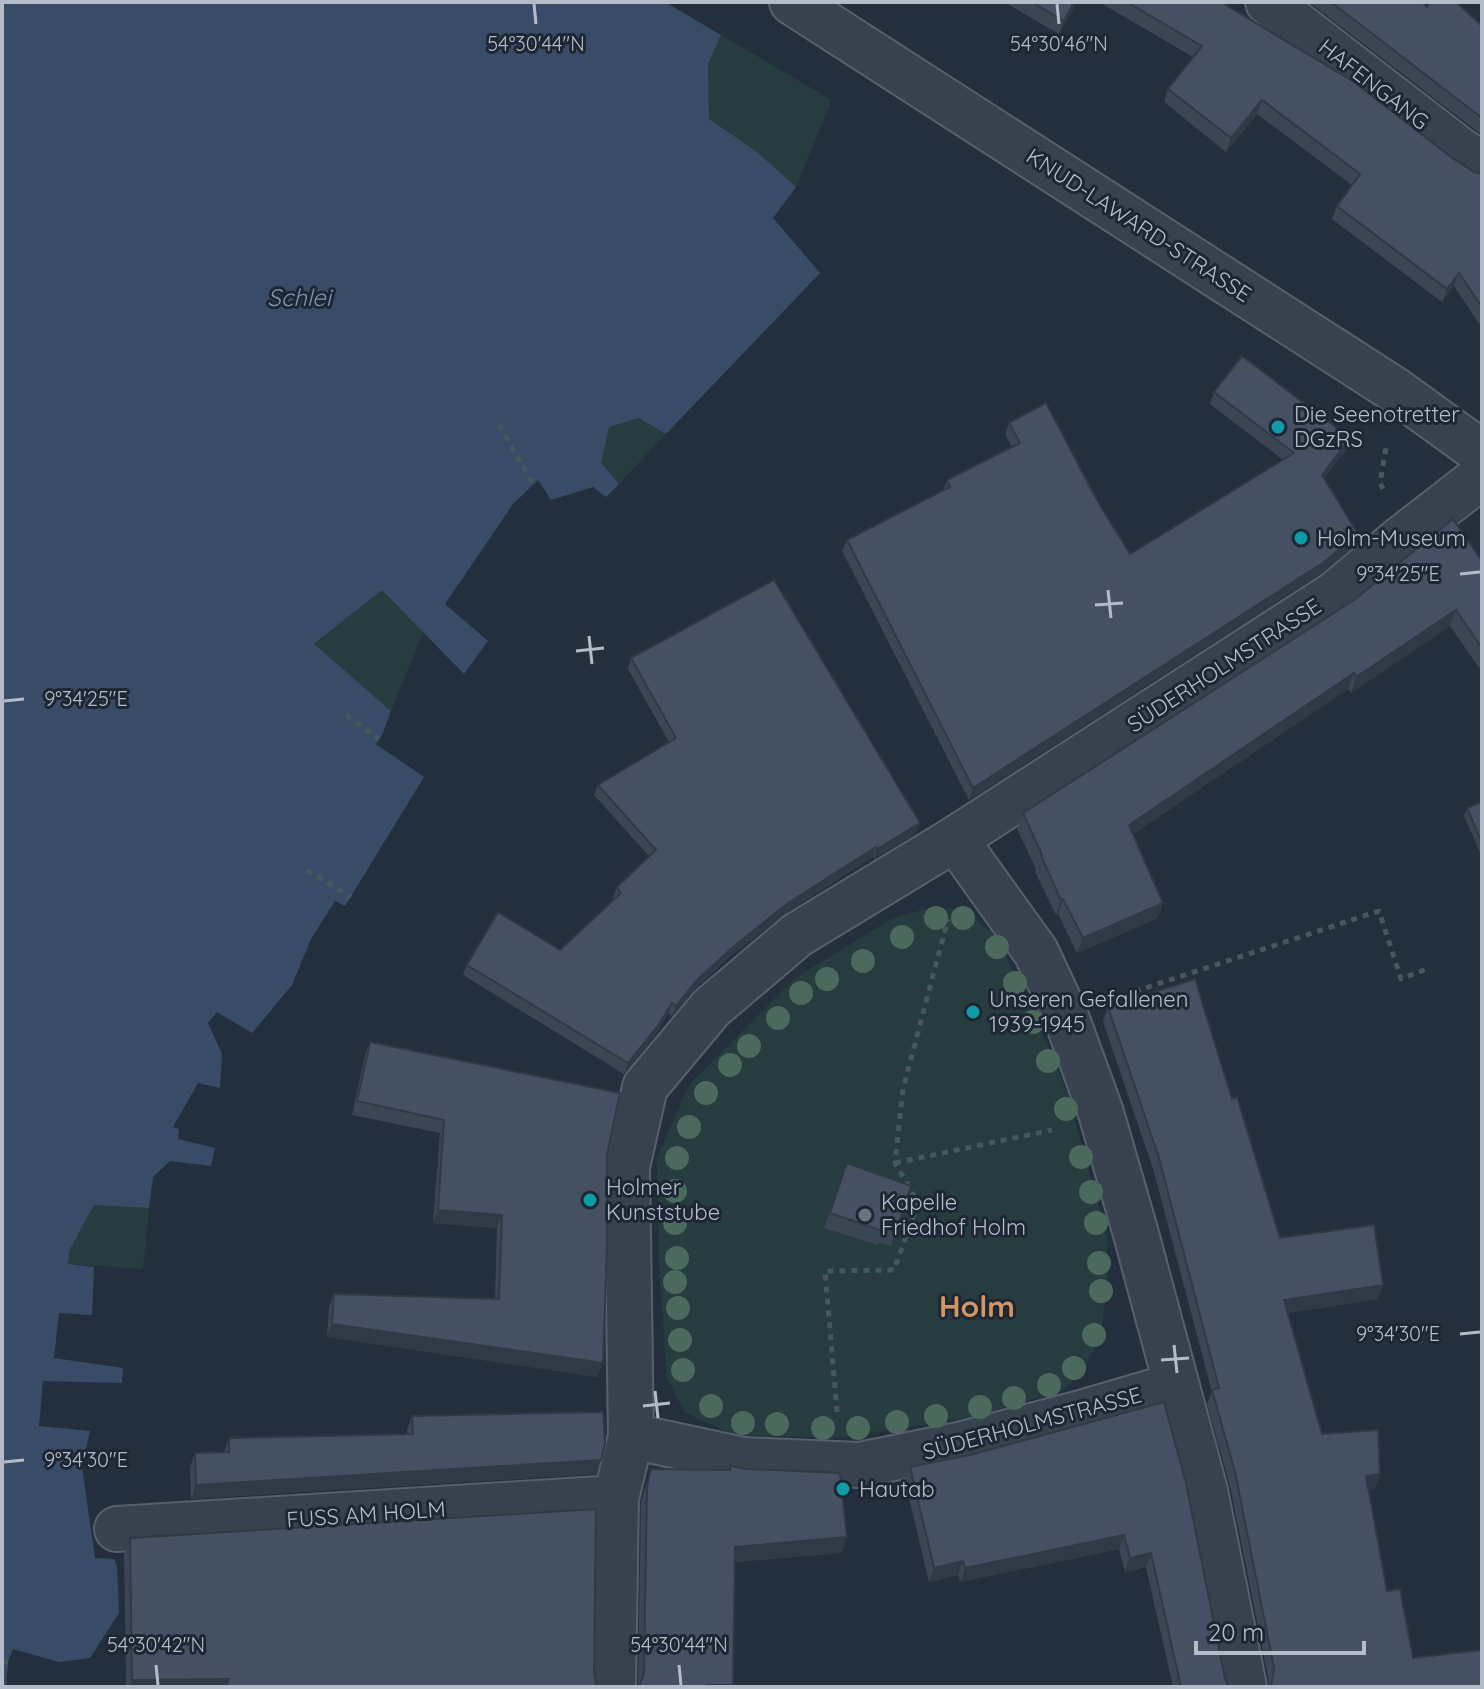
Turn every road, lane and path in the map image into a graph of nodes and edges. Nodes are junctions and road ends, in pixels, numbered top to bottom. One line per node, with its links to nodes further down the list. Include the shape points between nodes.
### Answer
1 (792, 2): 4 (street, KNUD-LAWARD-STRASSE)
2 (1268, 2): 3 (street, HAFENGANG)
3 (1482, 164)
4 (1395, 390): 6 (street, KNUD-LAWARD-STRASSE); 9 (path, via 1380,483)
5 (499, 425): 8 (path)
6 (1482, 453)
7 (1482, 476): 9 (street, SÜDERHOLMSTRASSE)
8 (533, 484)
9 (1402, 538): 12 (street, SÜDERHOLMSTRASSE, via 1335,594)
10 (346, 715): 11 (path)
11 (379, 739)
12 (955, 839): 16 (street, via 1036,952); 18 (path, via 951,909 903,1089); 20 (street, SÜDERHOLMSTRASSE, via 797,935 711,1008 645,1087 627,1167)
13 (307, 870): 14 (path)
14 (351, 897)
15 (1429, 968): 16 (path, via 1401,979 1379,911)
16 (1065, 1014): 19 (street, via 1101,1113)
17 (1052, 1130): 18 (path)
18 (895, 1163): 21 (path, via 918,1203 894,1270 825,1271)
19 (1176, 1385): 21 (street, SÜDERHOLMSTRASSE, via 963,1444); 25 (street, via 1205,1491)
20 (631, 1436): 21 (street, SÜDERHOLMSTRASSE, via 743,1460); 22 (street, SÜDERHOLMSTRASSE)
21 (841, 1464)
22 (616, 1498): 23 (street, FUSS AM HOLM); 24 (street, SÜDERHOLMSTRASSE)
23 (117, 1529)
24 (613, 1687)
25 (1244, 1687)

